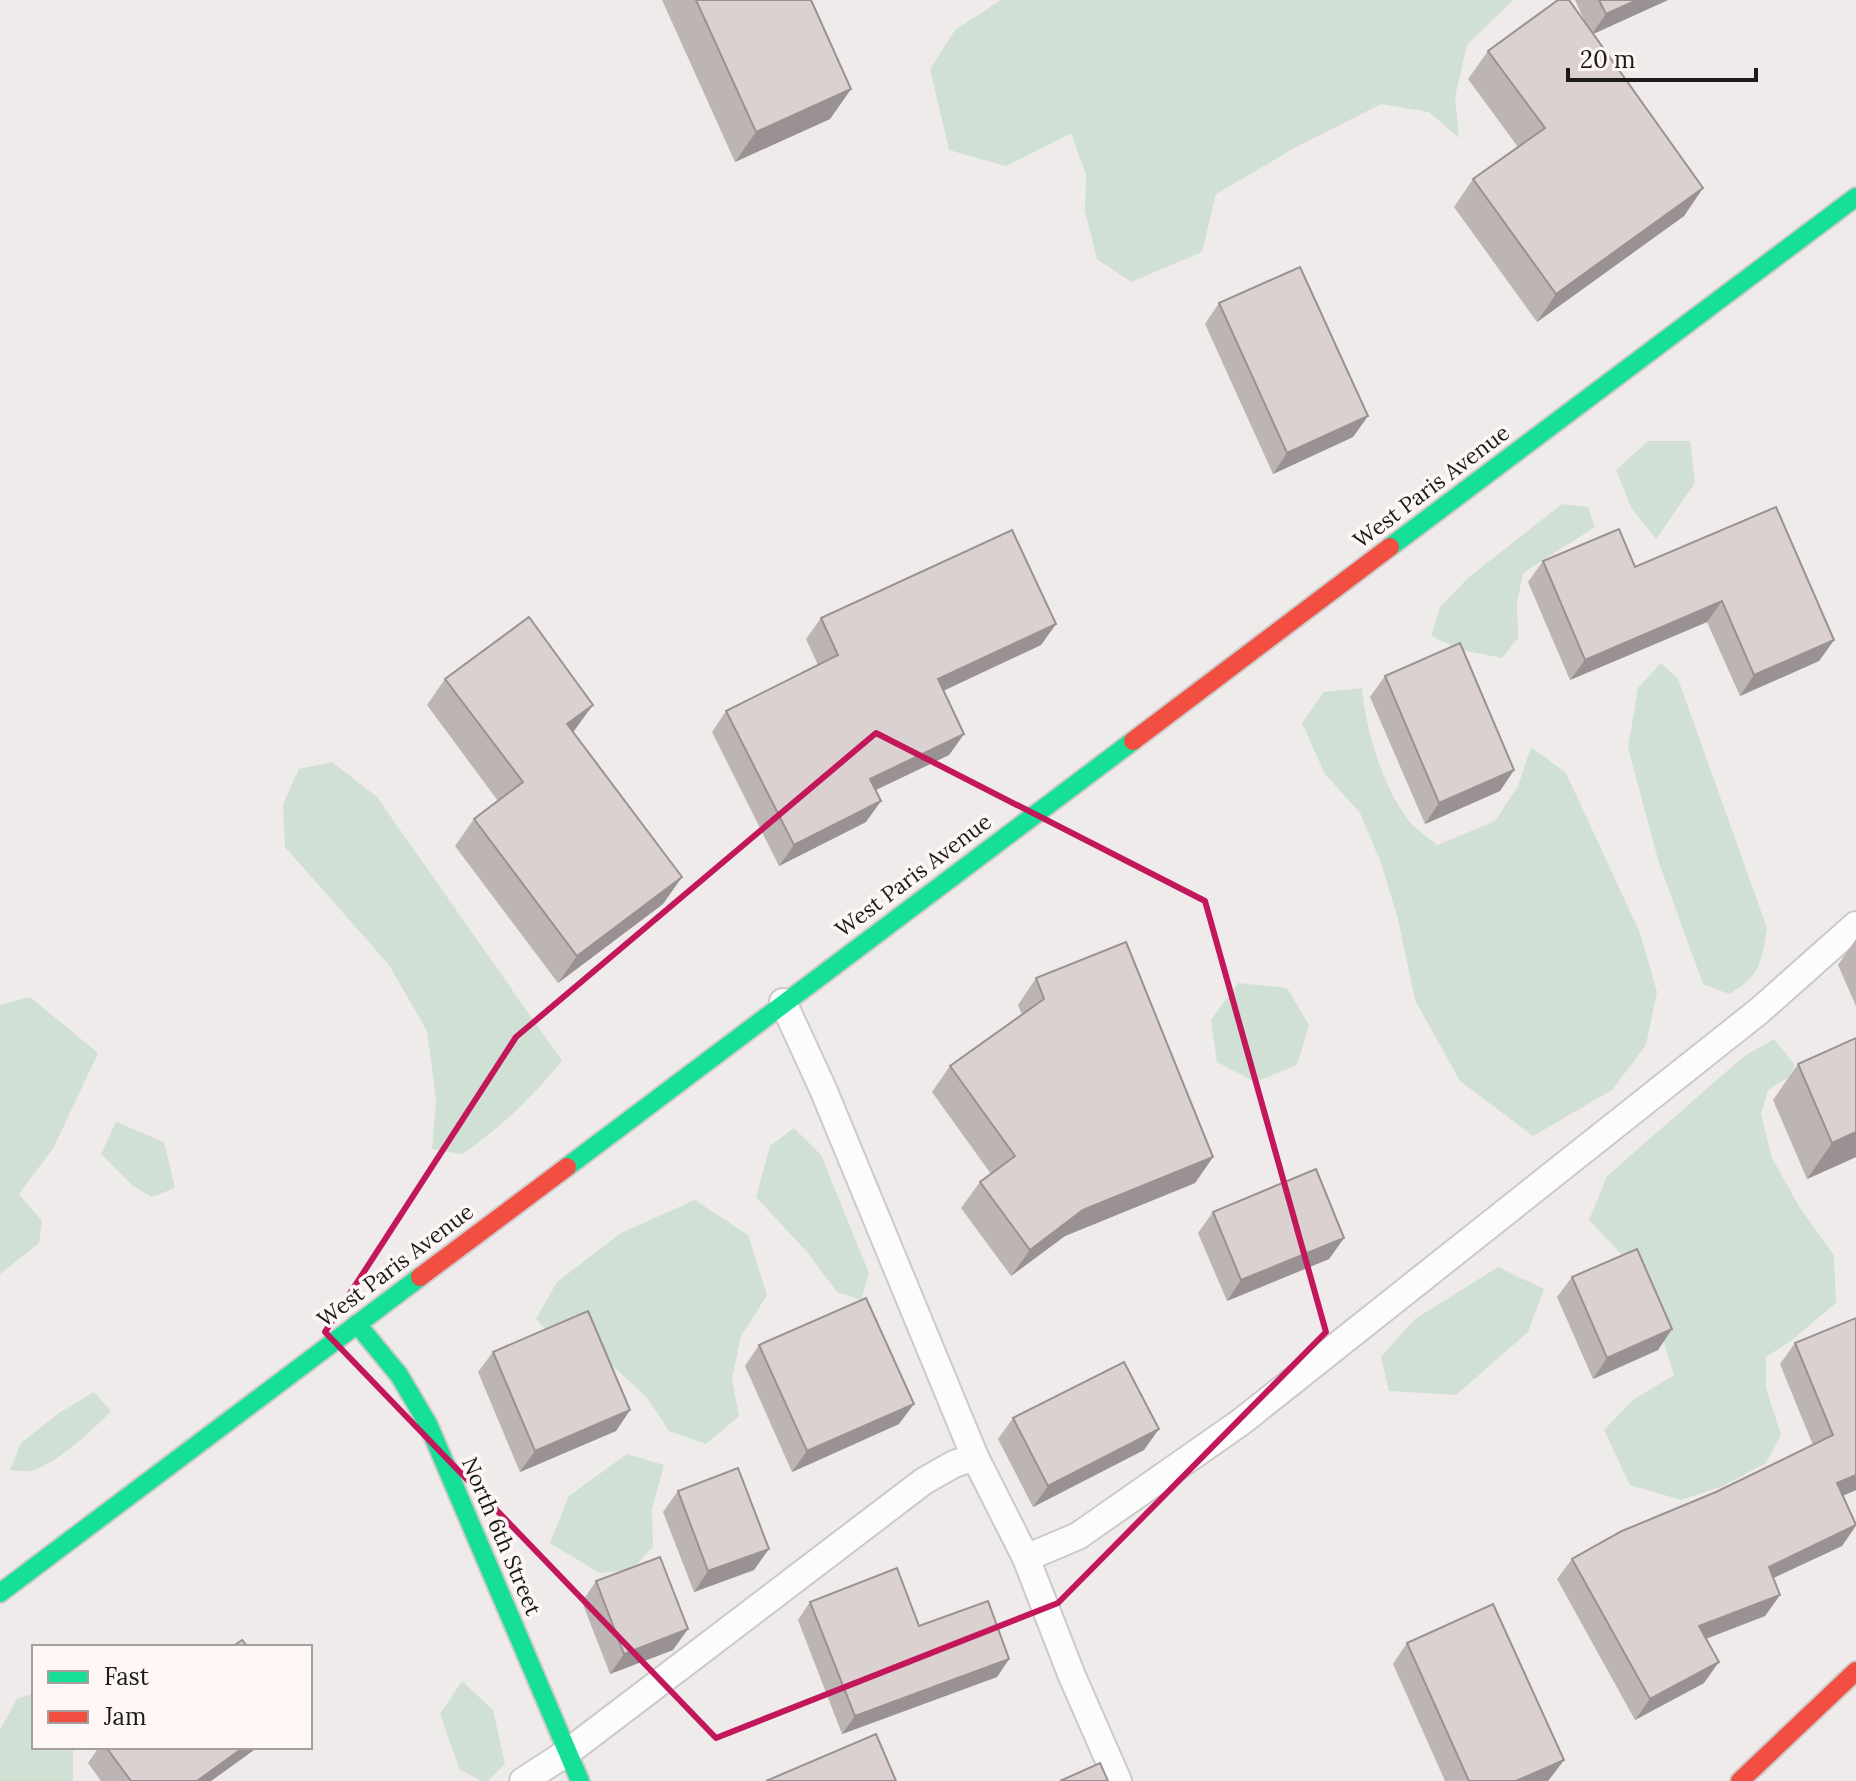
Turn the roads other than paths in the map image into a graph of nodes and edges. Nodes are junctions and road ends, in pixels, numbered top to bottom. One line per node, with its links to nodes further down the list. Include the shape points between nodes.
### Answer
1 (1856, 197): 3 (main road, West Paris Avenue)
2 (1856, 925): 6 (lane, via 1759,1011 1241,1422 1078,1536)
3 (783, 1002): 4 (main road, West Paris Avenue); 5 (lane)
4 (357, 1324): 7 (main road, West Paris Avenue); 9 (main road, North 6th Street, via 399,1375 428,1424)
5 (975, 1457): 6 (lane); 9 (lane, via 924,1481)
6 (1026, 1558): 12 (lane)
7 (0, 1593)
8 (1856, 1671): 13 (main road)
9 (568, 1752): 10 (lane); 11 (main road, North 6th Street)
10 (523, 1781)
11 (580, 1781)
12 (1118, 1781)
13 (1740, 1781)

